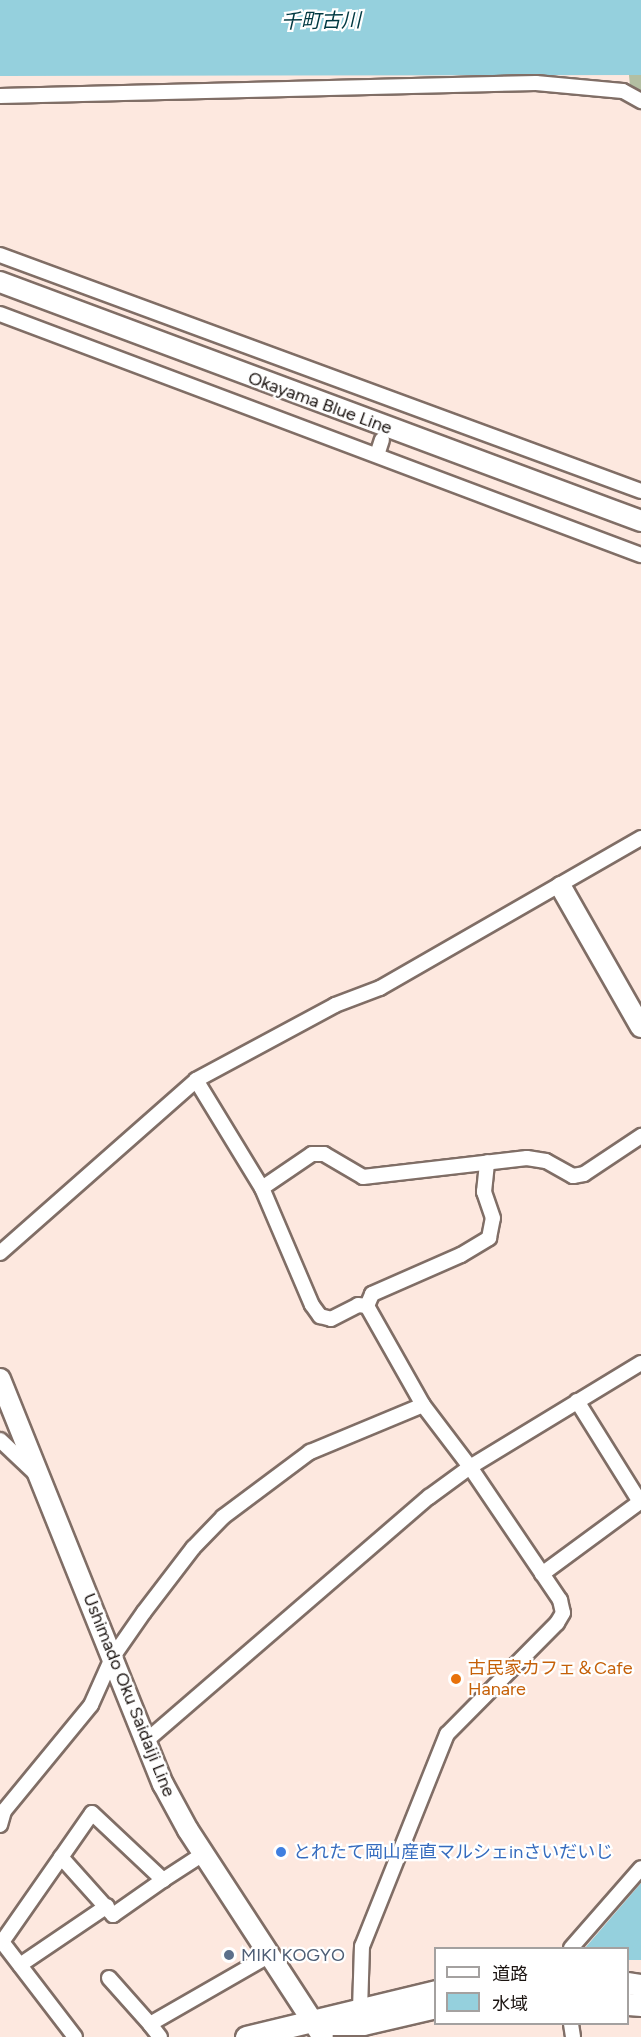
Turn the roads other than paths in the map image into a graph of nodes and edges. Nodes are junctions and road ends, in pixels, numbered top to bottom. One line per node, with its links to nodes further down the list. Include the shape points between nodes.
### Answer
1 (0, 96): 2 (street, via 536,83 623,91)
2 (641, 101)
3 (0, 255): 8 (street, via 394,409)
4 (0, 282): 9 (main road, Okayama Blue Line)
5 (0, 315): 7 (street)
6 (382, 440): 7 (street)
7 (377, 456): 10 (street)
8 (641, 490)
9 (641, 521)
10 (641, 555)
11 (641, 838): 12 (street)
12 (561, 887): 13 (main road); 14 (street, via 380,988 335,1005)
13 (641, 1027)
14 (196, 1080): 17 (street); 18 (street)
15 (641, 1136): 16 (street, via 584,1174 573,1176 546,1161 527,1158)
16 (487, 1162): 17 (street, via 363,1177 324,1154 312,1154); 19 (street, via 484,1192 493,1218 489,1238 461,1255 372,1294)
17 (262, 1188): 19 (street, via 300,1285 320,1316 331,1319 358,1305)
18 (0, 1253)
19 (367, 1306): 23 (street)
20 (641, 1362): 22 (street)
21 (0, 1381): 26 (main road, Ushimado Oku Saidaiji Line)
22 (577, 1401): 25 (street); 27 (street)
23 (423, 1406): 25 (street); 29 (street, via 310,1452 259,1487 193,1548)
24 (0, 1440): 26 (street)
25 (470, 1467): 28 (street); 30 (street, via 429,1497)
26 (42, 1480): 29 (main road, Ushimado Oku Saidaiji Line)
27 (641, 1501): 28 (street)
28 (542, 1574): 43 (street, via 560,1600 563,1613 447,1734 362,1946)
29 (112, 1658): 30 (main road, Ushimado Oku Saidaiji Line); 31 (street, via 92,1705 4,1811)
30 (146, 1741): 32 (main road, Ushimado Oku Saidaiji Line, via 163,1784)
31 (0, 1825)
32 (203, 1854): 35 (street); 38 (main road, Ushimado Oku Saidaiji Line)
33 (61, 1857): 35 (street, via 92,1813); 36 (street); 39 (street, via 2,1942)
34 (641, 1868): 37 (street)
35 (164, 1880): 36 (street, via 113,1915)
36 (107, 1906): 39 (street)
37 (572, 1947)
38 (270, 1955): 44 (street); 45 (main road, Ushimado Oku Saidaiji Line)
39 (20, 1965): 46 (street)
40 (109, 1977): 44 (street)
41 (434, 1991): 43 (main road)
42 (434, 2007): 45 (main road)
43 (360, 2009): 45 (main road)
44 (150, 2024): 47 (street)
45 (319, 2030): 48 (main road)
46 (75, 2037)
47 (160, 2037)
48 (246, 2037)

